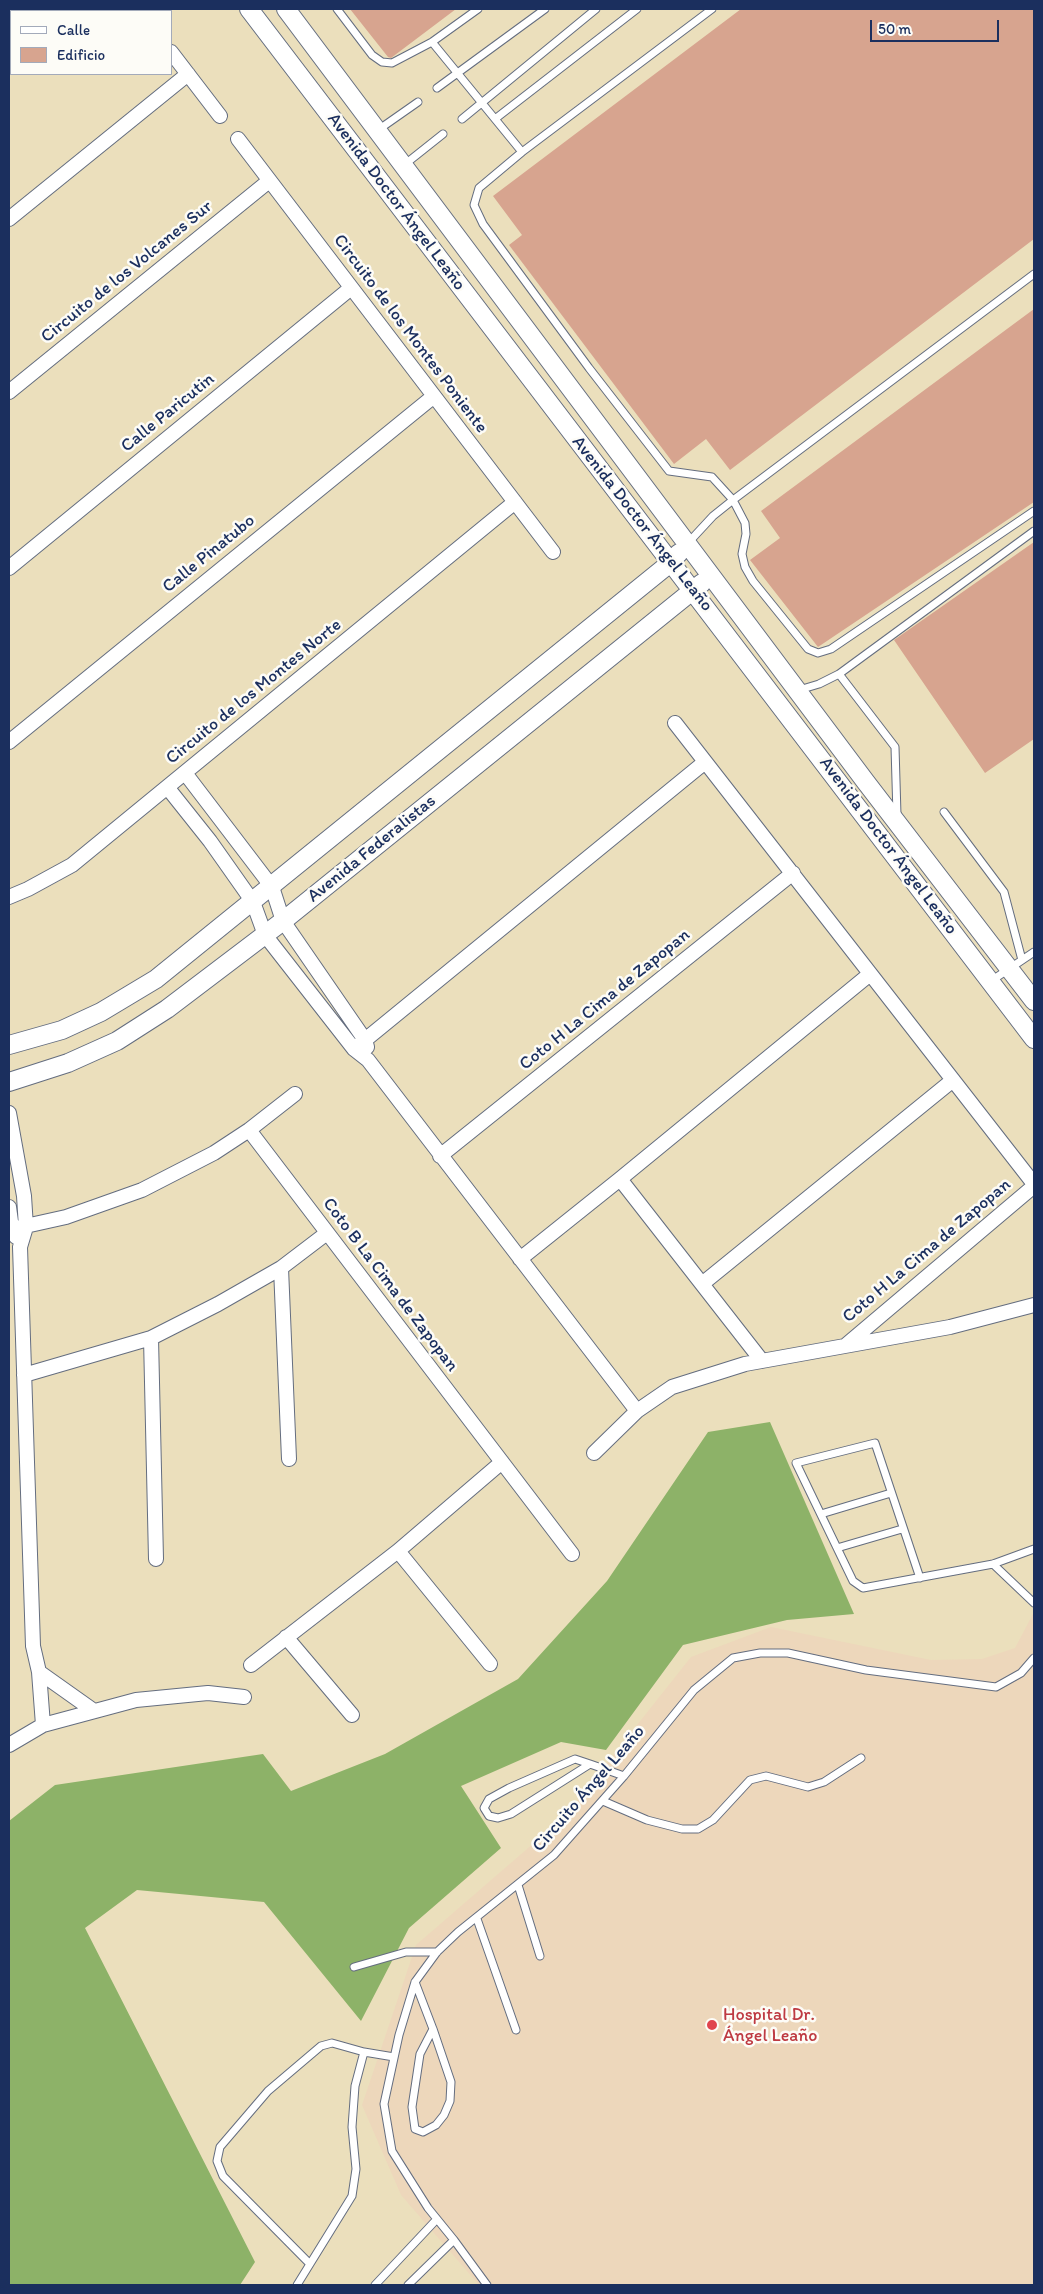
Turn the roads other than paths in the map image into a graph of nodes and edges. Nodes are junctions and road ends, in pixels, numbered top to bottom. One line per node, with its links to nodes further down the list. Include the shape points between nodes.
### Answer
1 (249, 9): 29 (street, Avenida Doctor Ángel Leaño)
2 (286, 9): 19 (street, Avenida Doctor Ángel Leaño)
3 (336, 9): 9 (lane, via 372,55 382,62 403,59)
4 (478, 9): 9 (lane)
5 (545, 9): 11 (lane)
6 (596, 9): 15 (lane)
7 (637, 9): 18 (lane)
8 (712, 9): 22 (lane)
9 (432, 42): 11 (lane)
10 (172, 53): 12 (street)
11 (458, 73): 13 (lane); 15 (lane)
12 (188, 74): 16 (street); 25 (street)
13 (437, 88)
14 (418, 102): 19 (lane)
15 (481, 102): 17 (lane); 18 (lane)
16 (220, 116)
17 (462, 119)
18 (495, 119): 22 (lane)
19 (377, 131): 23 (street, Avenida Doctor Ángel Leaño)
20 (443, 134): 23 (lane)
21 (238, 139): 24 (street, Circuito de los Montes Poniente)
22 (522, 152): 32 (lane, via 479,188 474,206 483,224 588,368 669,470 712,477)
23 (404, 165): 28 (street, Avenida Doctor Ángel Leaño)
24 (270, 181): 27 (street, Circuito de los Montes Poniente); 30 (street, Circuito de los Volcanes Sur)
25 (9, 219)
26 (1034, 274): 32 (lane)
27 (351, 288): 31 (street, Circuito de los Montes Poniente); 39 (street, Calle Paricutin)
28 (560, 373): 29 (street); 36 (street, Avenida Doctor Ángel Leaño)
29 (538, 390): 38 (street, Avenida Doctor Ángel Leaño)
30 (9, 392)
31 (434, 396): 33 (street, Circuito de los Montes Poniente); 45 (street, Calle Pinatubo)
32 (733, 500): 34 (lane, via 745,523 742,554 745,567 808,649 818,653 850,637); 36 (lane)
33 (515, 502): 37 (street, Circuito de los Montes Poniente); 47 (street, Circuito de los Montes Norte)
34 (1034, 511)
35 (1034, 532): 42 (lane)
36 (687, 544): 38 (street, Avenida Federalistas); 40 (street, Avenida Doctor Ángel Leaño)
37 (553, 552)
38 (671, 562): 41 (street, Avenida Doctor Ángel Leaño); 54 (street, Avenida Federalistas)
39 (9, 568)
40 (712, 575): 41 (street, Avenida Federalistas); 43 (street, Avenida Doctor Ángel Leaño)
41 (693, 590): 57 (street, Avenida Federalistas); 62 (street, Avenida Doctor Ángel Leaño)
42 (839, 674): 43 (lane); 50 (lane, via 895,747)
43 (797, 690): 50 (street, Avenida Doctor Ángel Leaño)
44 (675, 723): 46 (street, Coto H La Cima de Zapopan)
45 (9, 742)
46 (705, 762): 53 (street, Coto H La Cima de Zapopan); 65 (street)
47 (185, 773): 48 (street, Circuito de los Montes Norte); 51 (street)
48 (167, 787): 52 (street); 55 (street, Circuito de los Montes Norte, via 72,865)
49 (944, 812): 60 (lane, via 1004,892)
50 (897, 823): 60 (street, Avenida Doctor Ángel Leaño)
51 (237, 839): 52 (street); 54 (street)
52 (219, 854): 56 (street)
53 (793, 872): 61 (street, Coto H La Cima de Zapopan); 74 (street, Coto H La Cima de Zapopan)
54 (272, 887): 56 (street, Avenida Federalistas); 57 (street)
55 (9, 897)
56 (253, 902): 58 (street); 66 (street, Avenida Federalistas, via 131,996 62,1030)
57 (283, 921): 58 (street, Avenida Federalistas); 65 (street)
58 (264, 935): 67 (street); 70 (street, Avenida Federalistas, via 167,1009 117,1040 68,1063)
59 (1034, 952): 60 (lane)
60 (1015, 964): 62 (lane); 63 (street, Avenida Doctor Ángel Leaño)
61 (870, 974): 69 (street, Coto H La Cima de Zapopan); 75 (street)
62 (991, 981): 64 (street, Avenida Doctor Ángel Leaño)
63 (1034, 1001)
64 (1034, 1039)
65 (365, 1040): 67 (street); 68 (street)
66 (9, 1045)
67 (354, 1049): 68 (street)
68 (368, 1060): 74 (street)
69 (953, 1080): 76 (street, Coto H La Cima de Zapopan); 84 (street)
70 (9, 1082)
71 (295, 1094): 73 (street)
72 (9, 1113): 78 (street)
73 (249, 1130): 78 (street, via 214,1153 142,1190 66,1217); 80 (street, Coto B La Cima de Zapopan)
74 (440, 1156): 82 (street)
75 (620, 1179): 82 (street); 84 (street)
76 (1034, 1185): 87 (street, Coto H La Cima de Zapopan)
77 (9, 1207): 79 (street)
78 (26, 1226): 79 (street); 81 (street)
79 (12, 1229): 81 (street)
80 (327, 1233): 83 (street); 93 (street, Coto B La Cima de Zapopan)
81 (20, 1246): 89 (street)
82 (520, 1258): 90 (street)
83 (281, 1268): 86 (street); 92 (street)
84 (702, 1284): 88 (street)
85 (1034, 1304): 87 (street, Coto H La Cima de Zapopan, via 950,1327)
86 (151, 1338): 89 (street); 101 (street)
87 (844, 1346): 88 (street, Coto H La Cima de Zapopan)
88 (762, 1361): 90 (street, Coto H La Cima de Zapopan, via 672,1387)
89 (24, 1375): 109 (street, via 33,1646)
90 (637, 1411): 91 (street, Coto H La Cima de Zapopan)
91 (594, 1453)
92 (289, 1459)
93 (502, 1462): 99 (street); 100 (street, Coto B La Cima de Zapopan)
94 (891, 1493): 95 (lane); 95 (lane, via 875,1444 796,1463); 96 (lane)
95 (820, 1514): 97 (lane)
96 (902, 1529): 97 (lane); 103 (lane)
97 (837, 1548): 103 (lane, via 854,1581 863,1588)
98 (1034, 1549): 102 (lane)
99 (398, 1551): 105 (street); 107 (street)
100 (572, 1554)
101 (156, 1559)
102 (993, 1564): 103 (lane); 104 (lane)
103 (920, 1578)
104 (1034, 1603)
105 (286, 1637): 108 (street); 112 (street)
106 (1034, 1658): 117 (lane, Circuito Ángel Leaño, via 1021,1673 996,1687 866,1670 788,1653 760,1653 733,1658 694,1690)
107 (490, 1664)
108 (251, 1665)
109 (39, 1672): 111 (street); 113 (street)
110 (244, 1697): 111 (street, via 208,1693 136,1700)
111 (94, 1712): 113 (street)
112 (352, 1715)
113 (43, 1725): 114 (street)
114 (9, 1745)
115 (861, 1758): 118 (lane, via 824,1782 808,1787 766,1776 750,1780 713,1820 698,1829 682,1829 647,1820)
116 (590, 1764): 116 (lane, via 511,1814 498,1818 488,1816 484,1808 489,1799 509,1788 575,1759); 117 (lane)
117 (624, 1776): 118 (lane, Circuito Ángel Leaño)
118 (602, 1800): 119 (lane, Circuito Ángel Leaño, via 554,1855)
119 (518, 1885): 120 (lane, Circuito Ángel Leaño); 122 (lane)
120 (477, 1918): 121 (lane, Circuito Ángel Leaño); 126 (lane)
121 (437, 1952): 123 (lane, via 406,1952); 124 (lane, Circuito Ángel Leaño)
122 (540, 1956)
123 (354, 1967)
124 (415, 1982): 125 (lane); 128 (lane, Circuito Ángel Leaño)
125 (433, 2029): 125 (lane, via 451,2082 450,2101 436,2125 423,2132 415,2129 412,2107 420,2054)
126 (516, 2030)
127 (364, 2052): 128 (lane); 131 (lane, via 355,2086 352,2119 356,2169 352,2196); 131 (lane, via 332,2044 321,2046 268,2091 220,2147 217,2161 223,2176)
128 (394, 2056): 129 (lane, Circuito Ángel Leaño, via 384,2104 392,2151)
129 (437, 2219): 130 (lane, Circuito Ángel Leaño); 133 (lane)
130 (454, 2240): 134 (lane); 135 (lane, Circuito Ángel Leaño)
131 (309, 2263): 132 (lane)
132 (297, 2285)
133 (375, 2285)
134 (408, 2285)
135 (487, 2285)

